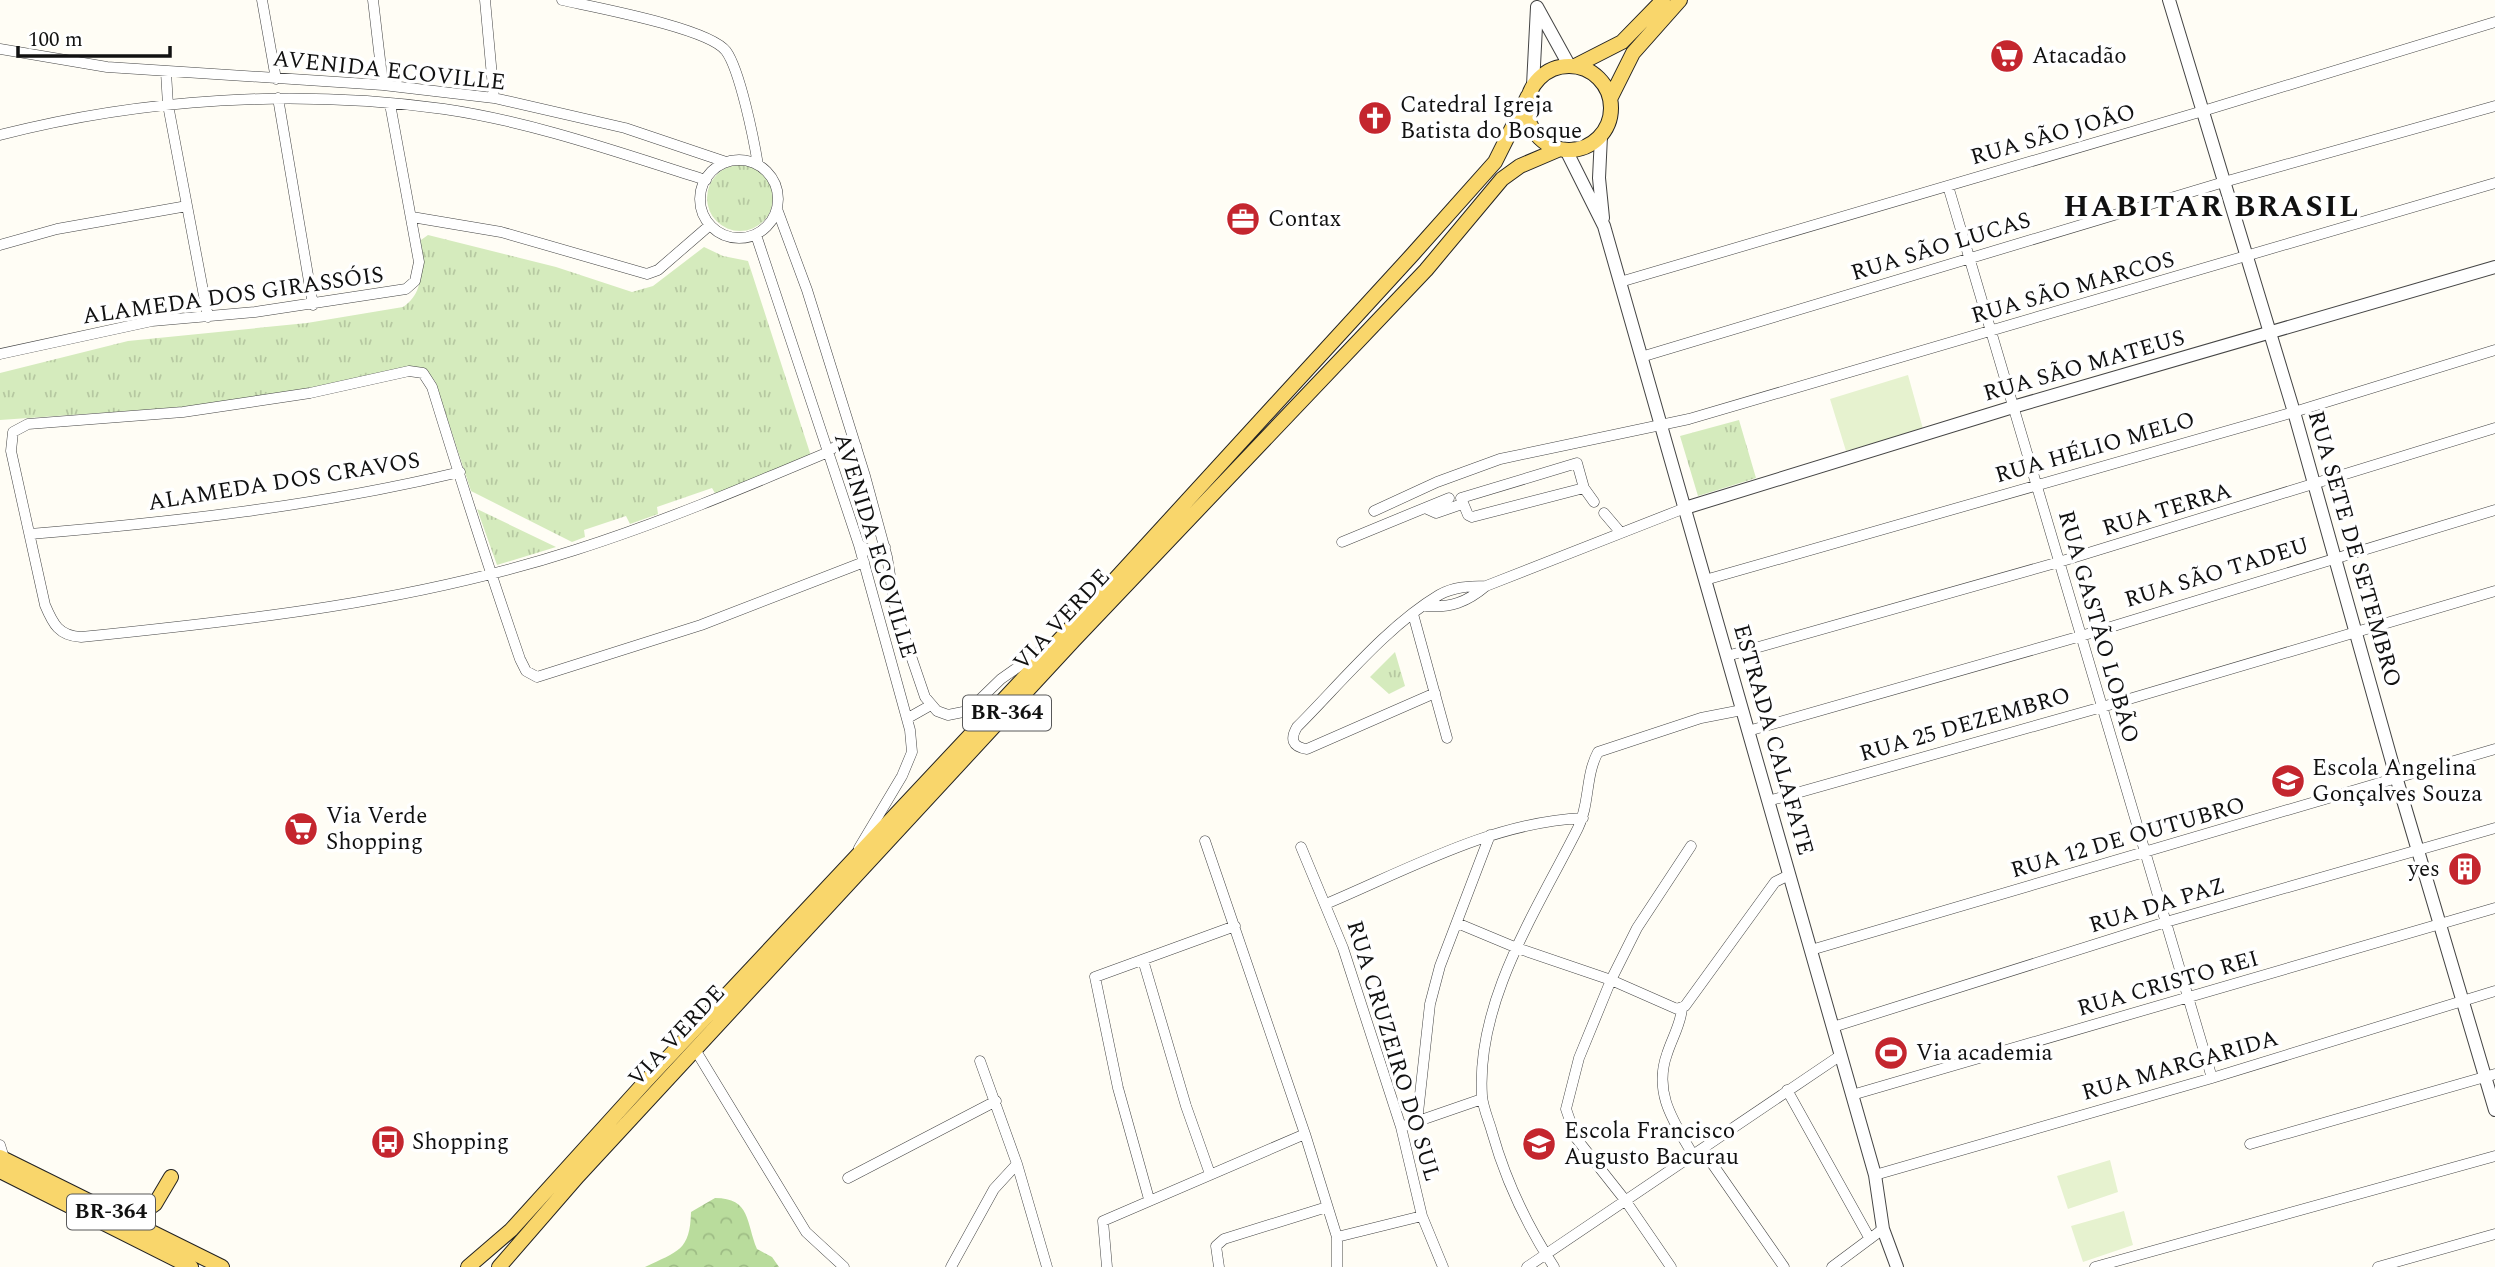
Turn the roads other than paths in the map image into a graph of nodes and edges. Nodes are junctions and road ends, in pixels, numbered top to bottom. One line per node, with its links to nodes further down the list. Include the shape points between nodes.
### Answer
1 (262, 0): 14 (street)
2 (373, 0): 15 (street)
3 (485, 0): 18 (street)
4 (562, 0): 28 (street, via 719,44 730,60)
5 (1663, 0): 10 (main road)
6 (1680, 0): 10 (main road)
7 (2169, 0): 23 (street, RUA SETE DE SETEMBRO)
8 (1536, 3): 12 (street); 16 (street)
9 (2495, 22): 23 (street, RUA SÃO JOÃO)
10 (1646, 27): 12 (main road, via 1613,48); 19 (main road)
11 (0, 49): 13 (street, AVENIDA ECOVILLE)
12 (1572, 65): 16 (main road, via 1548,70); 19 (main road, via 1598,77)
13 (166, 72): 14 (street, AVENIDA ECOVILLE); 21 (street)
14 (276, 79): 15 (street, AVENIDA ECOVILLE)
15 (383, 85): 18 (street, AVENIDA ECOVILLE)
16 (1530, 91): 26 (main road, via 1530,124 1537,135); 84 (main road, VIA VERDE / BR-364, via 1495,162)
17 (278, 98): 20 (street); 21 (street); 44 (street)
18 (494, 98): 27 (street, AVENIDA ECOVILLE, via 625,128)
19 (1610, 99): 25 (main road, via 1608,125)
20 (390, 104): 29 (street, via 445,110 557,134); 35 (street, ALAMEDA DOS GIRASSÓIS)
21 (168, 105): 24 (street, via 90,114); 33 (street)
22 (2495, 106): 30 (street, RUA SÃO LUCAS)
23 (2203, 111): 30 (street, RUA SETE DE SETEMBRO); 32 (street, RUA SÃO JOÃO)
24 (0, 135)
25 (1601, 136): 26 (main road, BR-364, via 1591,144); 37 (street, ESTRADA CALAFATE)
26 (1563, 150): 37 (street, ESTRADA CALAFATE); 124 (main road, VIA VERDE / BR-364, via 1520,166 1502,179 1426,270 1083,630)
27 (726, 162): 28 (street); 29 (street)
28 (758, 165): 34 (street, via 775,184)
29 (706, 180): 36 (street, via 700,201)
30 (2224, 182): 40 (street, RUA SETE DE SETEMBRO); 41 (street, RUA SÃO LUCAS)
31 (2495, 183): 40 (street, RUA SÃO MARCOS)
32 (1948, 186): 41 (street, RUA GASTÃO LOBÃO); 43 (street, RUA SÃO JOÃO)
33 (187, 206): 39 (street, via 58,229); 45 (street)
34 (777, 209): 38 (street, via 773,220); 55 (street)
35 (412, 217): 36 (street, via 500,232 640,273 658,270); 44 (street, ALAMEDA DOS GIRASSÓIS, via 419,271 412,285 390,294)
36 (710, 225): 38 (street, via 732,238)
37 (1604, 226): 43 (street, ESTRADA CALAFATE)
38 (756, 235): 56 (street, AVENIDA ECOVILLE)
39 (0, 245)
40 (2247, 257): 46 (street, RUA SÃO MARCOS); 47 (street, RUA SETE DE SETEMBRO)
41 (1969, 259): 46 (street, RUA GASTÃO LOBÃO); 50 (street, RUA SÃO LUCAS)
42 (2495, 267): 47 (street, RUA SÃO MATEUS)
43 (1620, 282): 50 (street, ESTRADA CALAFATE)
44 (313, 304): 45 (street, ALAMEDA DOS GIRASSÓIS)
45 (208, 317): 49 (street, ALAMEDA DOS GIRASSÓIS, via 152,321)
46 (1991, 333): 51 (street, RUA GASTÃO LOBÃO); 53 (street, RUA SÃO MARCOS)
47 (2269, 335): 51 (street, RUA SÃO MATEUS); 52 (street, RUA SETE DE SETEMBRO)
48 (2495, 350): 52 (street, RUA HÉLIO MELO)
49 (0, 352)
50 (1641, 357): 53 (street, ESTRADA CALAFATE)
51 (2013, 407): 58 (street, RUA GASTÃO LOBÃO); 65 (street, RUA SÃO MATEUS)
52 (2294, 412): 58 (street, RUA HÉLIO MELO); 59 (street, RUA SETE DE SETEMBRO)
53 (1661, 425): 65 (street, ESTRADA CALAFATE); 67 (street, via 1500,459)
54 (2495, 428): 59 (street, RUA TERRA)
55 (856, 446): 56 (street, via 839,444); 73 (street)
56 (826, 453): 72 (street, AVENIDA ECOVILLE); 77 (street, via 684,512)
57 (460, 472): 70 (street, ALAMEDA DOS CRAVOS, via 202,519); 70 (street, via 432,387 423,373 409,371 310,393 183,412 40,422 13,432 11,451); 77 (street)
58 (2036, 484): 76 (street, RUA GASTÃO LOBÃO); 78 (street, RUA HÉLIO MELO)
59 (2314, 486): 74 (street, RUA SETE DE SETEMBRO); 76 (street, RUA TERRA)
60 (1584, 488): 62 (street); 63 (street, via 1472,517); 63 (street, via 1580,466 1571,464 1467,494 1461,498)
61 (1450, 498): 64 (street)
62 (1594, 502)
63 (1462, 504): 64 (street, via 1436,513)
64 (1425, 508): 71 (street)
65 (1685, 508): 69 (street); 78 (street, ESTRADA CALAFATE)
66 (2495, 510): 74 (street, RUA SÃO TADEU)
67 (1374, 511)
68 (1604, 513): 69 (street)
69 (1622, 533): 79 (street)
70 (30, 534): 77 (street, via 45,605 55,627 63,635 81,637 338,607)
71 (1342, 542)
72 (859, 545): 73 (street, via 872,552); 75 (street, AVENIDA ECOVILLE)
73 (884, 547): 86 (street)
74 (2335, 557): 83 (street, RUA SETE DE SETEMBRO); 85 (street, RUA SÃO TADEU)
75 (864, 562): 77 (street, via 701,625 537,677 526,671 520,659); 88 (street, AVENIDA ECOVILLE)
76 (2059, 562): 85 (street, RUA GASTÃO LOBÃO); 87 (street, RUA TERRA)
77 (492, 573)
78 (1705, 580): 87 (street, ESTRADA CALAFATE)
79 (1486, 586): 81 (street, via 1458,588); 81 (street, via 1462,603)
80 (2495, 591): 83 (street, RUA 25 DEZEMBRO)
81 (1426, 606): 82 (street)
82 (1413, 614): 89 (street); 89 (street, via 1297,727 1293,743 1307,749)
83 (2357, 633): 91 (street, RUA 25 DEZEMBRO); 97 (street, RUA SETE DE SETEMBRO)
84 (1065, 634): 90 (street, VIA VERDE, via 1001,679 968,711 948,715); 107 (main road, VIA VERDE / BR-364)
85 (2081, 636): 91 (street, RUA GASTÃO LOBÃO); 94 (street, RUA SÃO TADEU)
86 (910, 653): 88 (street); 90 (street)
87 (1727, 656): 92 (street, ESTRADA CALAFATE)
88 (891, 660): 93 (street, AVENIDA ECOVILLE)
89 (1435, 693): 95 (street)
90 (931, 705): 93 (street)
91 (2102, 707): 98 (street, RUA 25 DEZEMBRO); 105 (street, RUA GASTÃO LOBÃO)
92 (1742, 710): 94 (street, ESTRADA CALAFATE); 99 (street, via 1701,718 1598,752 1591,765)
93 (908, 718): 107 (street, AVENIDA ECOVILLE, via 912,752)
94 (1748, 731): 98 (street, ESTRADA CALAFATE)
95 (1447, 738)
96 (2495, 749): 97 (street, RUA 12 DE OUTUBRO)
97 (2397, 779): 105 (street, RUA 12 DE OUTUBRO); 106 (street, RUA SETE DE SETEMBRO)
98 (1768, 801): 108 (street, ESTRADA CALAFATE)
99 (1583, 817): 101 (street, via 1546,819); 115 (street)
100 (2495, 828): 106 (street, RUA DA PAZ)
101 (1490, 835): 109 (street); 112 (street)
102 (1205, 841): 114 (street)
103 (1691, 846): 118 (street, via 1637,928)
104 (1301, 847): 109 (street, RUA CRUZEIRO DO SUL)
105 (2145, 852): 111 (street, RUA GASTÃO LOBÃO); 116 (street, RUA 12 DE OUTUBRO)
106 (2418, 852): 111 (street, RUA DA PAZ); 113 (street, RUA SETE DE SETEMBRO)
107 (852, 861): 158 (main road, VIA VERDE / BR-364, via 511,1230)
108 (1789, 875): 116 (street, ESTRADA CALAFATE); 122 (street, via 1775,882)
109 (1326, 904): 135 (street, RUA CRUZEIRO DO SUL)
110 (2495, 908): 113 (street, RUA CRISTO REI)
111 (2166, 922): 120 (street, RUA GASTÃO LOBÃO); 123 (street, RUA DA PAZ)
112 (1457, 923): 115 (street); 134 (street, via 1430,1004)
113 (2439, 925): 120 (street, RUA CRISTO REI); 121 (street, RUA SETE DE SETEMBRO)
114 (1235, 926): 117 (street); 136 (street)
115 (1517, 948): 118 (street); 131 (street, via 1483,1057)
116 (1811, 950): 123 (street, ESTRADA CALAFATE)
117 (1143, 960): 142 (street); 146 (street, via 1095,977 1118,1088)
118 (1611, 980): 122 (street, via 1665,1006); 147 (street, via 1579,1058 1566,1109 1576,1138)
119 (2495, 991): 121 (street, RUA MARGARIDA)
120 (2188, 998): 128 (street, RUA GASTÃO LOBÃO); 130 (street, RUA CRISTO REI)
121 (2463, 1000): 127 (street, RUA SETE DE SETEMBRO); 128 (street, RUA MARGARIDA)
122 (1682, 1008): 138 (street, via 1663,1064 1661,1085 1668,1112)
123 (1833, 1027): 125 (street, ESTRADA CALAFATE)
124 (696, 1051): 159 (main road, VIA VERDE / BR-364); 160 (street, via 806,1232)
125 (1841, 1055): 129 (street); 130 (street, ESTRADA CALAFATE)
126 (980, 1061): 132 (street)
127 (2490, 1075): 133 (street, RUA SETE DE SETEMBRO); 137 (street)
128 (2212, 1078): 143 (street, RUA MARGARIDA)
129 (1787, 1090): 138 (street); 154 (street)
130 (1852, 1095): 143 (street, ESTRADA CALAFATE)
131 (1482, 1098): 134 (street); 155 (street, via 1508,1187)
132 (996, 1101): 141 (street); 145 (street)
133 (2495, 1110)
134 (1417, 1122): 135 (street)
135 (1401, 1127): 149 (street, RUA CRUZEIRO DO SUL)
136 (1305, 1134): 142 (street); 148 (street)
137 (2250, 1144)
138 (1698, 1152): 147 (street); 170 (street)
139 (2495, 1156): 173 (street)
140 (1, 1158): 150 (main road, BR-364); 156 (main road, BR-364)
141 (1017, 1164): 161 (street, via 994,1189); 162 (street)
142 (1210, 1174): 146 (street)
143 (1875, 1174): 151 (street, ESTRADA CALAFATE)
144 (172, 1177): 150 (main road, via 155,1204)
145 (848, 1178)
146 (1149, 1199): 163 (street, via 1103,1221)
147 (1625, 1200): 155 (street); 169 (street)
148 (1327, 1207): 153 (street); 164 (street, via 1224,1239 1216,1246)
149 (1422, 1216): 153 (street); 166 (street, RUA CRUZEIRO DO SUL)
150 (129, 1222): 157 (main road, BR-364)
151 (1883, 1229): 154 (street); 172 (street, ESTRADA CALAFATE)
152 (2495, 1234): 174 (street)
153 (1337, 1237): 165 (street)
154 (1870, 1239): 171 (street)
155 (1546, 1253): 167 (street); 168 (street)
156 (191, 1267)
157 (222, 1267)
158 (468, 1267)
159 (499, 1267)
160 (844, 1267)
161 (951, 1267)
162 (1047, 1267)
163 (1107, 1267)
164 (1219, 1267)
165 (1337, 1267)
166 (1443, 1267)
167 (1527, 1267)
168 (1554, 1267)
169 (1671, 1267)
170 (1784, 1267)
171 (1832, 1267)
172 (1897, 1267)
173 (2095, 1267)
174 (2378, 1267)

